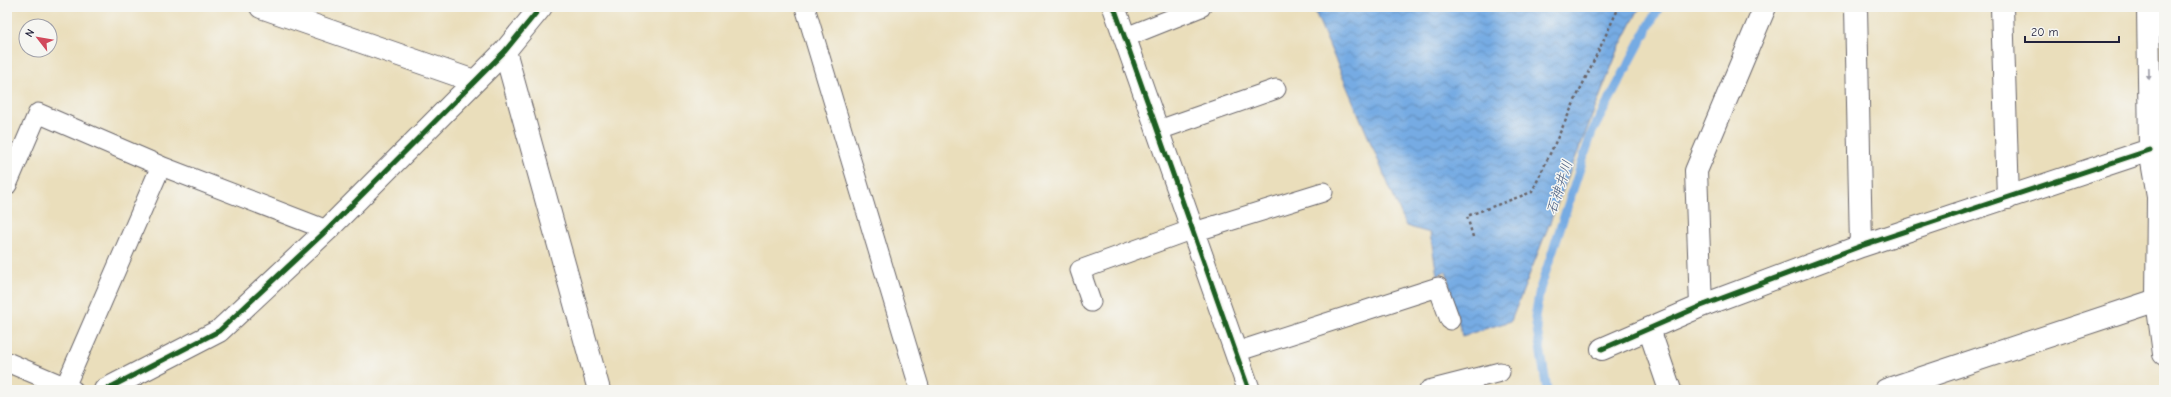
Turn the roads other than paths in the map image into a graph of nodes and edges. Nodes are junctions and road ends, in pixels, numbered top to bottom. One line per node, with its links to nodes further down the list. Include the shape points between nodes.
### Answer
1 (261, 7): 13 (street)
2 (541, 7): 12 (street)
3 (805, 7): 38 (lane)
4 (1114, 7): 10 (street)
5 (1201, 7): 10 (lane)
6 (1765, 7): 27 (street, via 1696,171)
7 (1856, 7): 24 (street)
8 (2002, 7): 20 (street)
9 (2148, 7): 11 (street)
10 (1126, 37): 15 (street)
11 (2156, 39): 16 (street, one-way to 16)
12 (505, 51): 13 (street); 37 (street)
13 (474, 81): 22 (street)
14 (1276, 89): 15 (lane)
15 (1159, 130): 23 (street)
16 (2150, 150): 20 (street); 21 (street)
17 (160, 166): 18 (lane, via 38,113); 22 (lane); 35 (lane)
18 (7, 185)
19 (1323, 192): 23 (lane)
20 (2008, 198): 24 (street)
21 (2162, 198): 25 (street)
22 (328, 230): 36 (street, via 219,331)
23 (1194, 230): 26 (lane, via 1080,270); 31 (street)
24 (1861, 246): 27 (street)
25 (2157, 300): 32 (street); 42 (street)
26 (1091, 302)
27 (1701, 306): 29 (street)
28 (1450, 320): 31 (lane, via 1438,287)
29 (1649, 329): 30 (street); 41 (street)
30 (1602, 349)
31 (1236, 352): 39 (street)
32 (2164, 354)
33 (7, 362): 35 (lane)
34 (1500, 372): 40 (lane)
35 (69, 388)
36 (105, 390)
37 (599, 390)
38 (920, 390)
39 (1249, 390)
40 (1429, 390)
41 (1670, 390)
42 (1886, 390)

